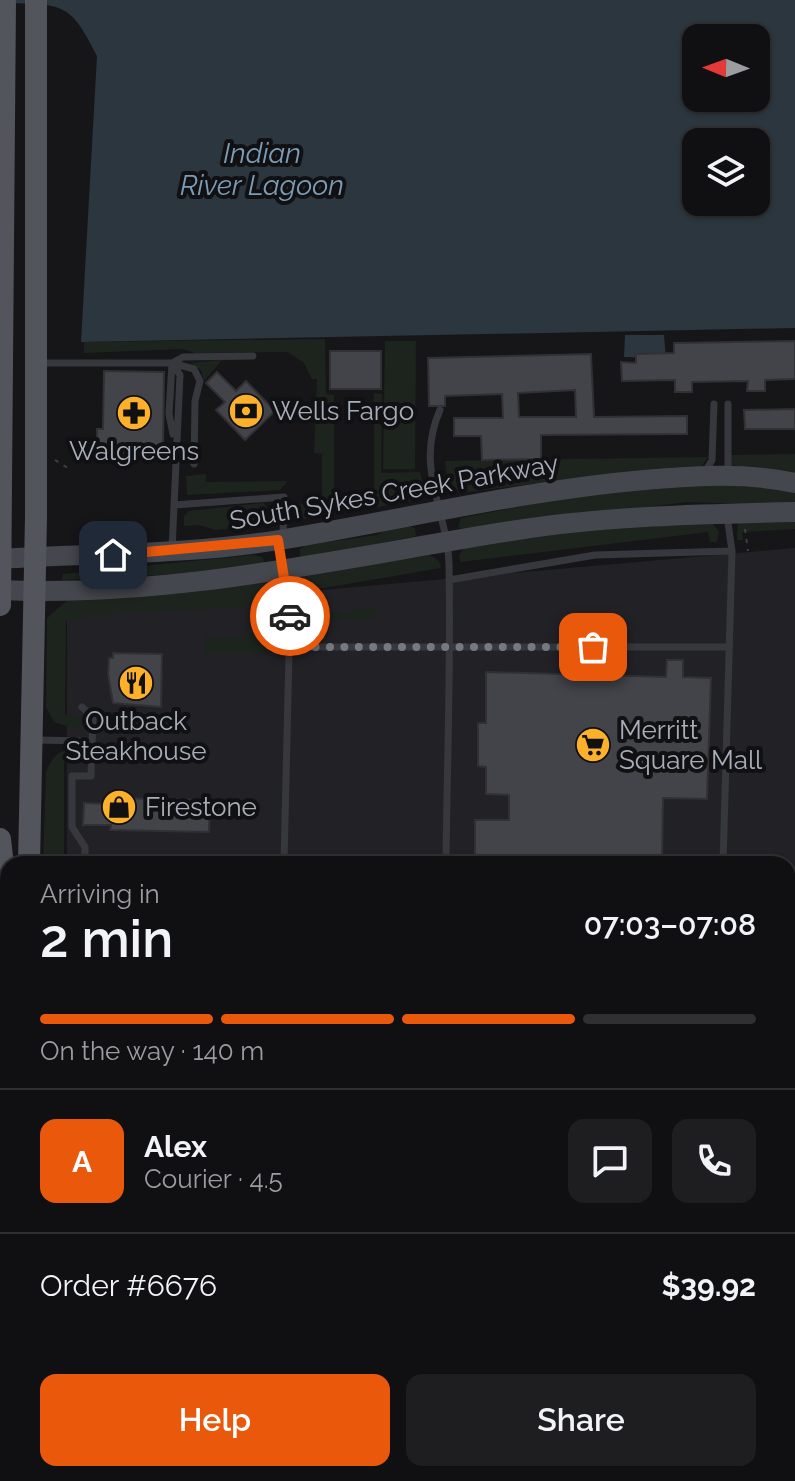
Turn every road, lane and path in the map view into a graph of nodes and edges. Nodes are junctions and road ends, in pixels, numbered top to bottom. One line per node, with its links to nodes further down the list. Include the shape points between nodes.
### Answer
1 (5, 0): 17 (main road)
2 (36, 0): 4 (main road)
3 (253, 356): 5 (lane, via 183,357)
4 (36, 363): 5 (lane); 25 (main road)
5 (172, 363): 10 (lane, via 194,369 200,381); 15 (lane)
6 (714, 404): 13 (lane, via 712,460)
7 (728, 404): 12 (lane)
8 (440, 410): 16 (lane, via 432,444)
9 (50, 457): 11 (path)
10 (194, 464)
11 (68, 468)
12 (728, 475): 13 (street, South Sykes Creek Parkway); 14 (street, South Sykes Creek Parkway)
13 (702, 476): 16 (street, South Sykes Creek Parkway, via 561,489)
14 (795, 483)
15 (174, 505): 20 (lane, via 284,497); 24 (lane)
16 (437, 509): 20 (street, South Sykes Creek Parkway); 21 (lane)
17 (0, 511): 26 (main road)
18 (795, 512): 19 (street)
19 (733, 513): 21 (street, via 561,524); 22 (lane); 23 (path, via 748,533)
20 (280, 540): 24 (street, South Sykes Creek Parkway); 27 (lane)
21 (445, 543): 27 (street); 28 (lane)
22 (732, 551): 28 (lane, via 595,555); 34 (lane)
23 (748, 551)
24 (172, 552): 25 (street, South Sykes Creek Parkway)
25 (35, 557): 26 (street, South Sykes Creek Parkway); 30 (main road)
26 (0, 559): 29 (main road)
27 (284, 572): 30 (street); 32 (lane)
28 (449, 580): 33 (lane)
29 (0, 590): 30 (street); 31 (main road)
30 (34, 591): 36 (main road)
31 (0, 605)
32 (289, 647): 33 (lane); 40 (lane)
33 (448, 647): 34 (lane); 41 (lane)
34 (729, 647): 42 (lane)
35 (82, 707): 37 (lane, via 93,718)
36 (31, 740): 37 (lane); 38 (main road)
37 (92, 741): 39 (lane, via 91,776 72,776 72,827)
38 (29, 856)
39 (85, 856)
40 (284, 856)
41 (446, 856)
42 (723, 856)

